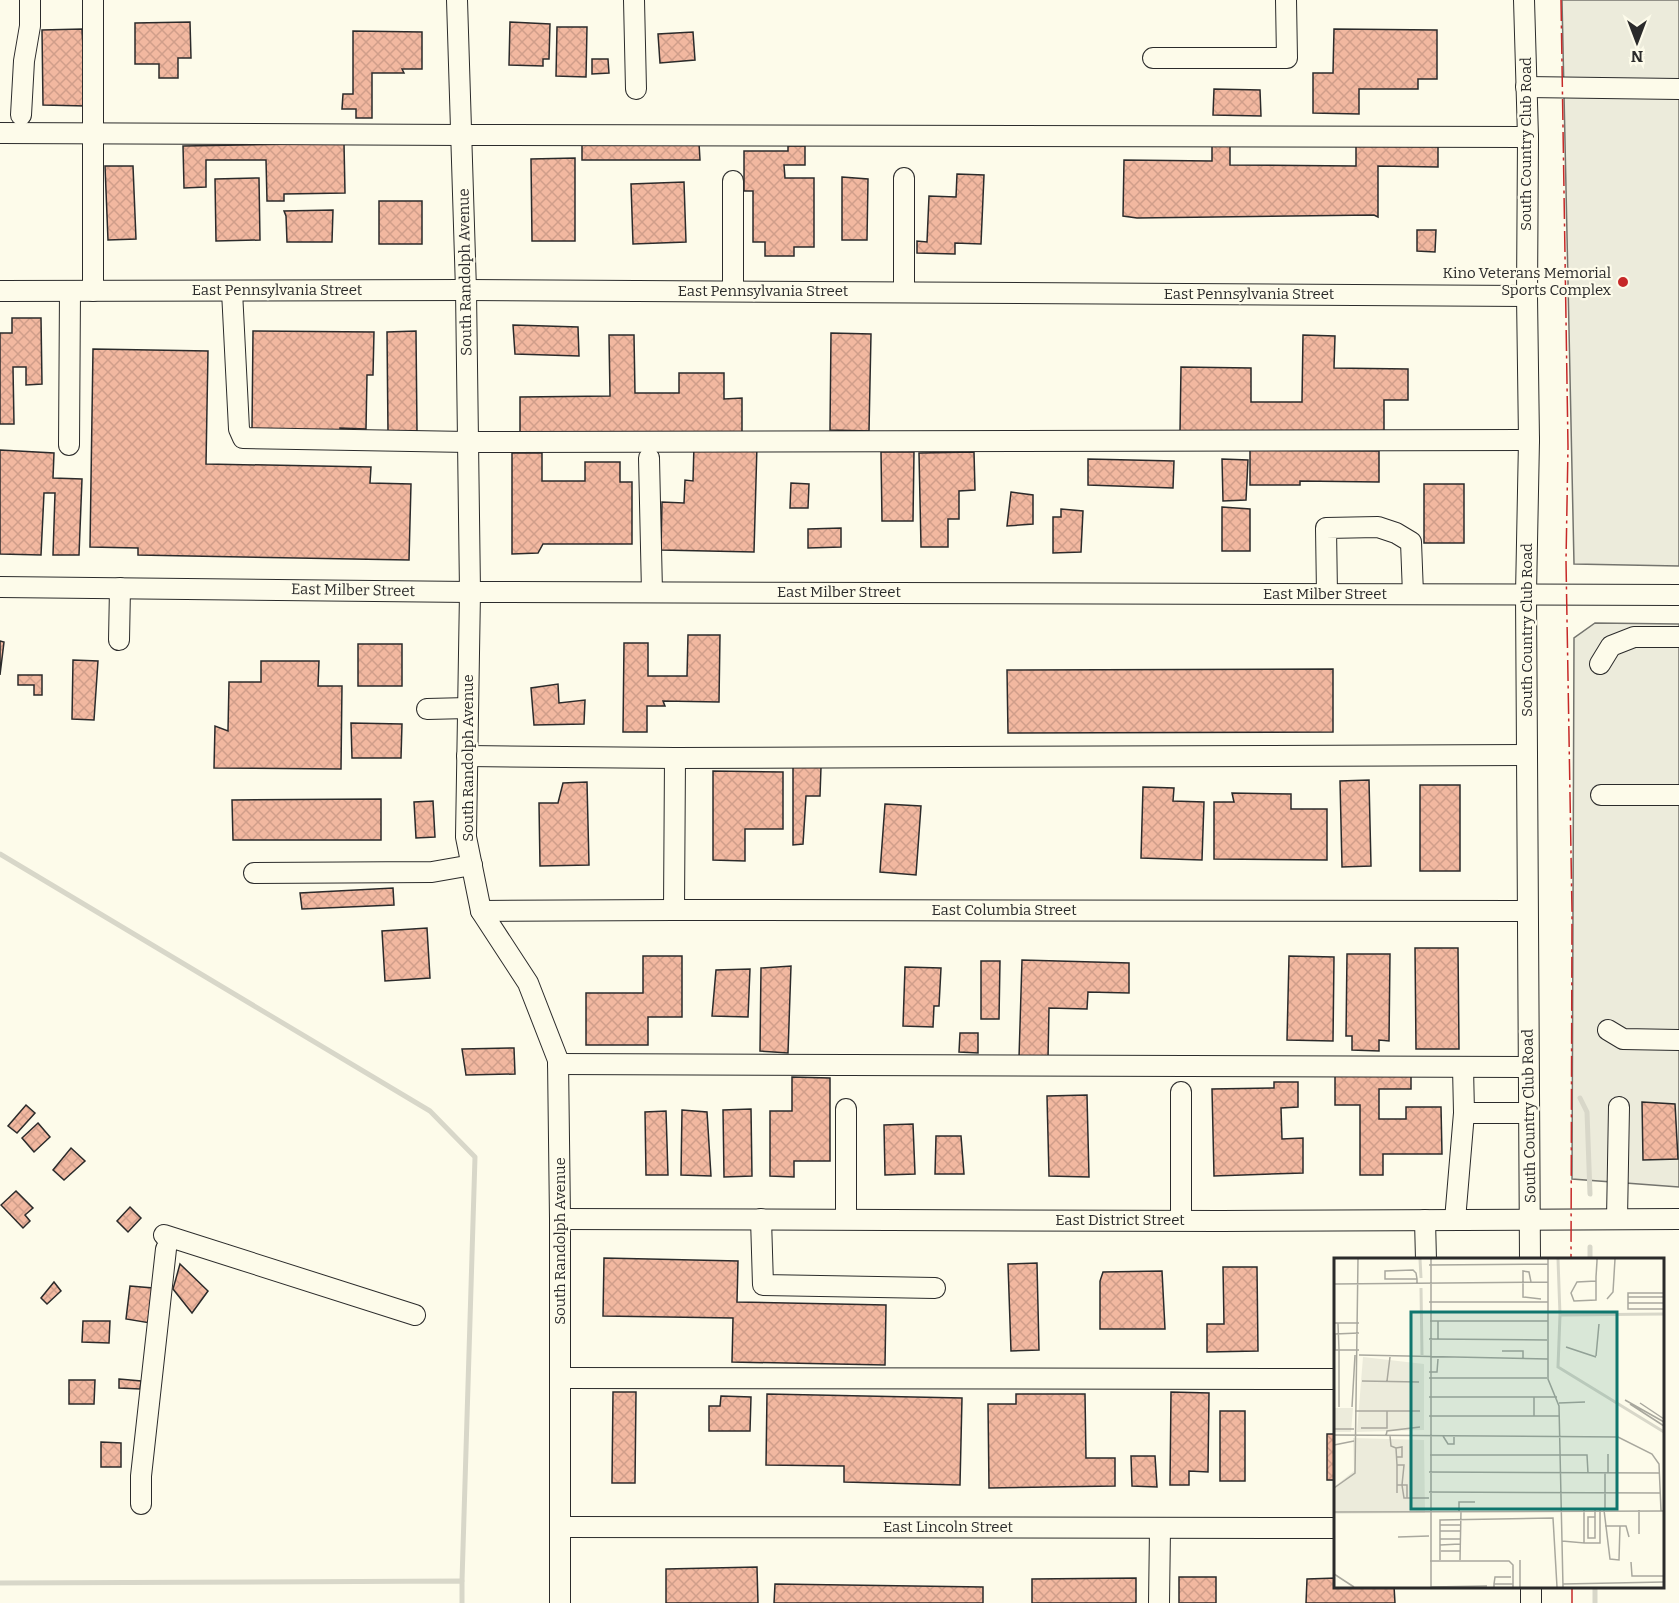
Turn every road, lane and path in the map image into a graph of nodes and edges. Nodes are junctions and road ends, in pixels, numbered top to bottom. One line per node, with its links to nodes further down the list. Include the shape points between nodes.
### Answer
1 (30, 0): 11 (street)
2 (93, 0): 13 (street)
3 (457, 0): 14 (street, South Randolph Avenue)
4 (634, 0): 9 (street)
5 (1286, 0): 7 (street, via 1287,58)
6 (1524, 0): 8 (street, South Country Club Road)
7 (1153, 58)
8 (1526, 87): 10 (street); 15 (street, South Country Club Road)
9 (636, 89)
10 (1679, 89)
11 (21, 115)
12 (0, 133): 13 (street)
13 (93, 133): 14 (street); 21 (street)
14 (461, 135): 15 (street); 18 (street, South Randolph Avenue)
15 (1528, 137): 25 (street, South Country Club Road)
16 (904, 178): 24 (street)
17 (733, 181): 23 (street)
18 (466, 290): 22 (street, East Pennsylvania Street); 23 (street, East Pennsylvania Street); 27 (street, South Randolph Avenue)
19 (0, 291): 20 (street, East Pennsylvania Street)
20 (70, 291): 21 (street, East Pennsylvania Street); 28 (street)
21 (93, 291): 22 (street, East Pennsylvania Street)
22 (232, 291): 27 (street, via 238,429 243,438)
23 (733, 291): 24 (street, East Pennsylvania Street)
24 (904, 292): 25 (street, East Pennsylvania Street)
25 (1527, 296): 26 (street, South Country Club Road)
26 (1529, 440): 27 (street); 36 (street, South Country Club Road)
27 (468, 441): 32 (street, South Randolph Avenue)
28 (69, 445)
29 (649, 458): 33 (street)
30 (0, 587): 31 (street, East Milber Street)
31 (120, 588): 32 (street, East Milber Street); 39 (street)
32 (470, 592): 33 (street, East Milber Street); 41 (street, South Randolph Avenue)
33 (652, 592): 34 (street, East Milber Street)
34 (1327, 594): 35 (street, East Milber Street); 35 (street, via 1326,528 1378,526 1411,542)
35 (1413, 594): 36 (street, East Milber Street)
36 (1526, 594): 37 (street, East Milber Street); 43 (street, South Country Club Road)
37 (1679, 595)
38 (1679, 637): 40 (street, via 1634,637 1611,646)
39 (119, 640)
40 (1599, 664)
41 (468, 708): 42 (street); 44 (street, South Randolph Avenue)
42 (427, 709)
43 (1527, 755): 45 (street); 51 (street, South Country Club Road)
44 (467, 756): 45 (street); 48 (street, South Randolph Avenue, via 466,837)
45 (675, 758): 50 (street)
46 (1600, 795): 47 (street)
47 (1679, 795)
48 (471, 865): 49 (street, via 432,872); 52 (street, South Randolph Avenue)
49 (254, 873)
50 (674, 910): 51 (street, East Columbia Street); 52 (street, East Columbia Street)
51 (1527, 910): 57 (street, South Country Club Road)
52 (481, 911): 55 (street, South Randolph Avenue, via 528,983)
53 (1608, 1030): 54 (street, via 1623,1039)
54 (1679, 1040)
55 (558, 1064): 56 (street); 63 (street, South Randolph Avenue)
56 (1463, 1067): 57 (street); 61 (street)
57 (1528, 1067): 62 (street, South Country Club Road)
58 (1181, 1092): 66 (street)
59 (1618, 1107): 67 (street)
60 (846, 1109): 65 (street)
61 (1464, 1113): 62 (street); 70 (street)
62 (1529, 1113): 71 (street, South Country Club Road)
63 (560, 1219): 64 (street, East District Street); 76 (street, South Randolph Avenue)
64 (761, 1219): 65 (street, East District Street); 74 (street, via 763,1285)
65 (846, 1219): 66 (street, East District Street)
66 (1181, 1219): 69 (street, East District Street)
67 (1617, 1219): 68 (street, East District Street); 71 (street, East District Street)
68 (1679, 1219)
69 (1425, 1220): 70 (street, East District Street); 72 (street)
70 (1455, 1220): 71 (street, East District Street)
71 (1530, 1220): 73 (street, South Country Club Road)
72 (1425, 1258)
73 (1530, 1258)
74 (935, 1288)
75 (415, 1315): 78 (street, via 165,1242)
76 (560, 1378): 77 (street); 79 (street, South Randolph Avenue)
77 (1334, 1379)
78 (141, 1504)
79 (561, 1527): 80 (street, East Lincoln Street); 82 (street, South Randolph Avenue)
80 (1160, 1528): 81 (street, East Lincoln Street); 83 (street)
81 (1334, 1528)
82 (560, 1603)
83 (1159, 1603)

